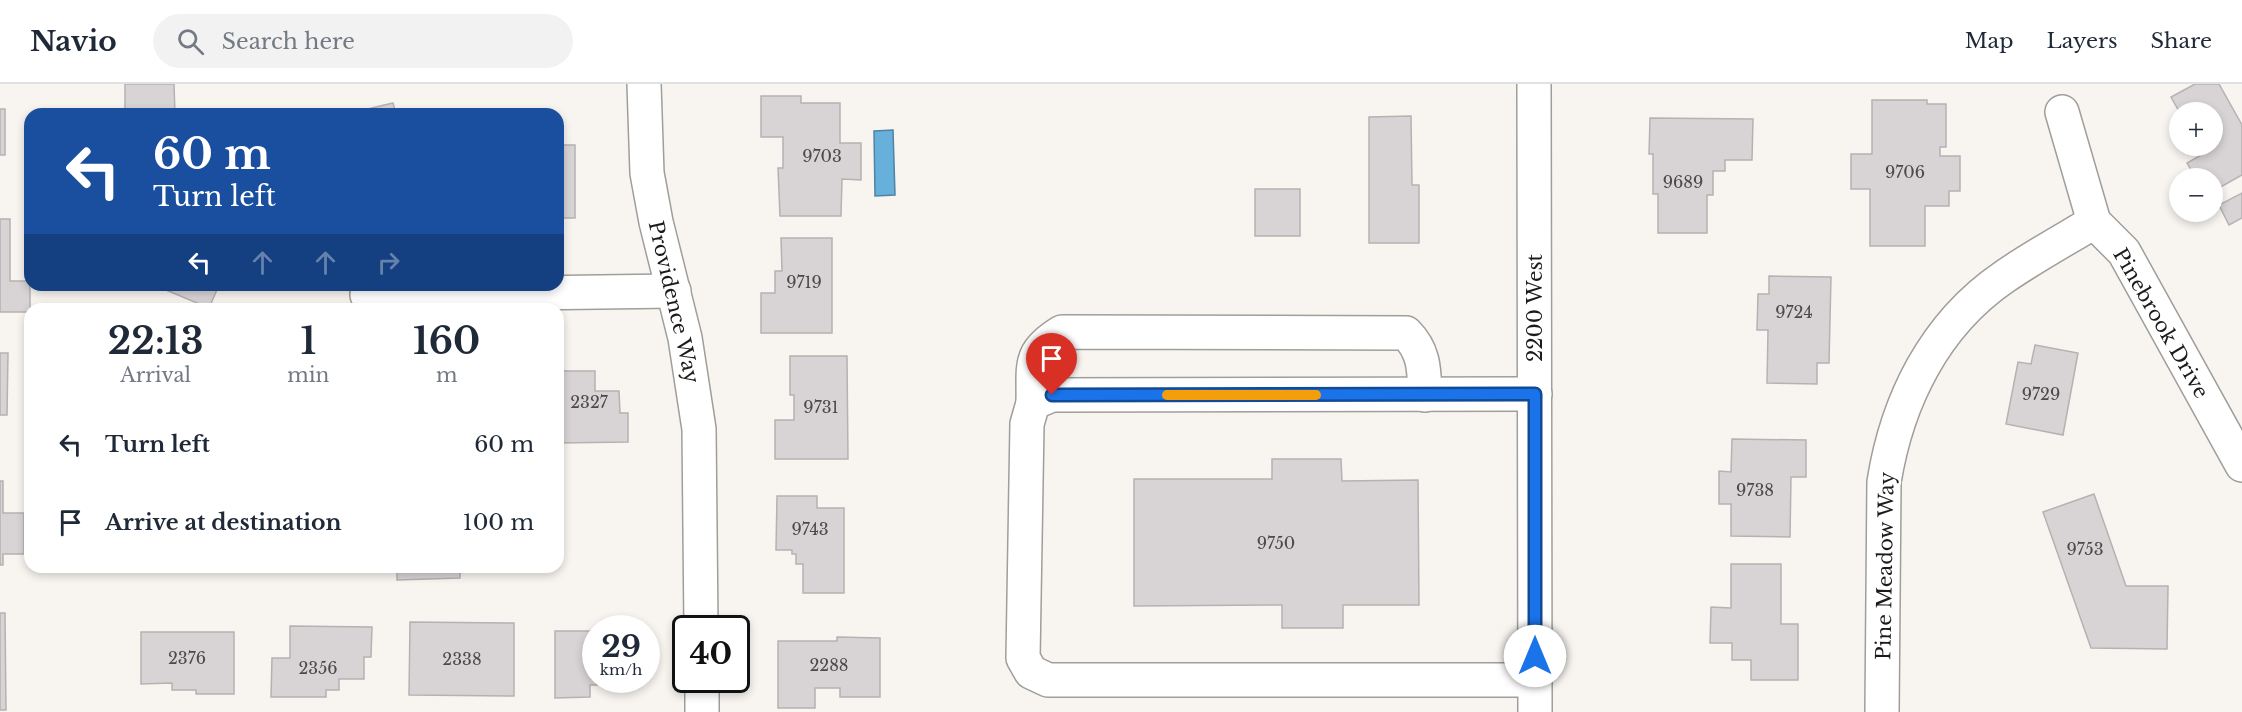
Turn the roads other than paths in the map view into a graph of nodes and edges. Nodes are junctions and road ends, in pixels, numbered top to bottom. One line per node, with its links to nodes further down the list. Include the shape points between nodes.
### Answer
1 (644, 84): 5 (street, Providence Way, via 647,173)
2 (1534, 84): 7 (street, 2200 West)
3 (2062, 112): 4 (street, Pinebrook Drive)
4 (2094, 222): 10 (street, Pinebrook Drive, via 2124,252); 16 (street, Pine Meadow Way, via 2003,278 1976,300 1952,325 1913,382 1889,448 1884,482)
5 (674, 291): 6 (street); 11 (street, Providence Way, via 686,338 699,429)
6 (367, 295)
7 (1535, 394): 8 (street); 12 (street, 2200 West)
8 (1425, 395): 9 (street, via 1052,395); 9 (street, via 1423,361 1417,344 1406,333 1062,332 1034,357)
9 (1034, 403): 12 (street, via 1027,424 1023,658 1031,672 1048,680)
10 (2242, 465)
11 (701, 615)
12 (1535, 680): 15 (street, 2200 West)
13 (702, 693): 14 (street)
14 (702, 712)
15 (1535, 712)
16 (1882, 712)

